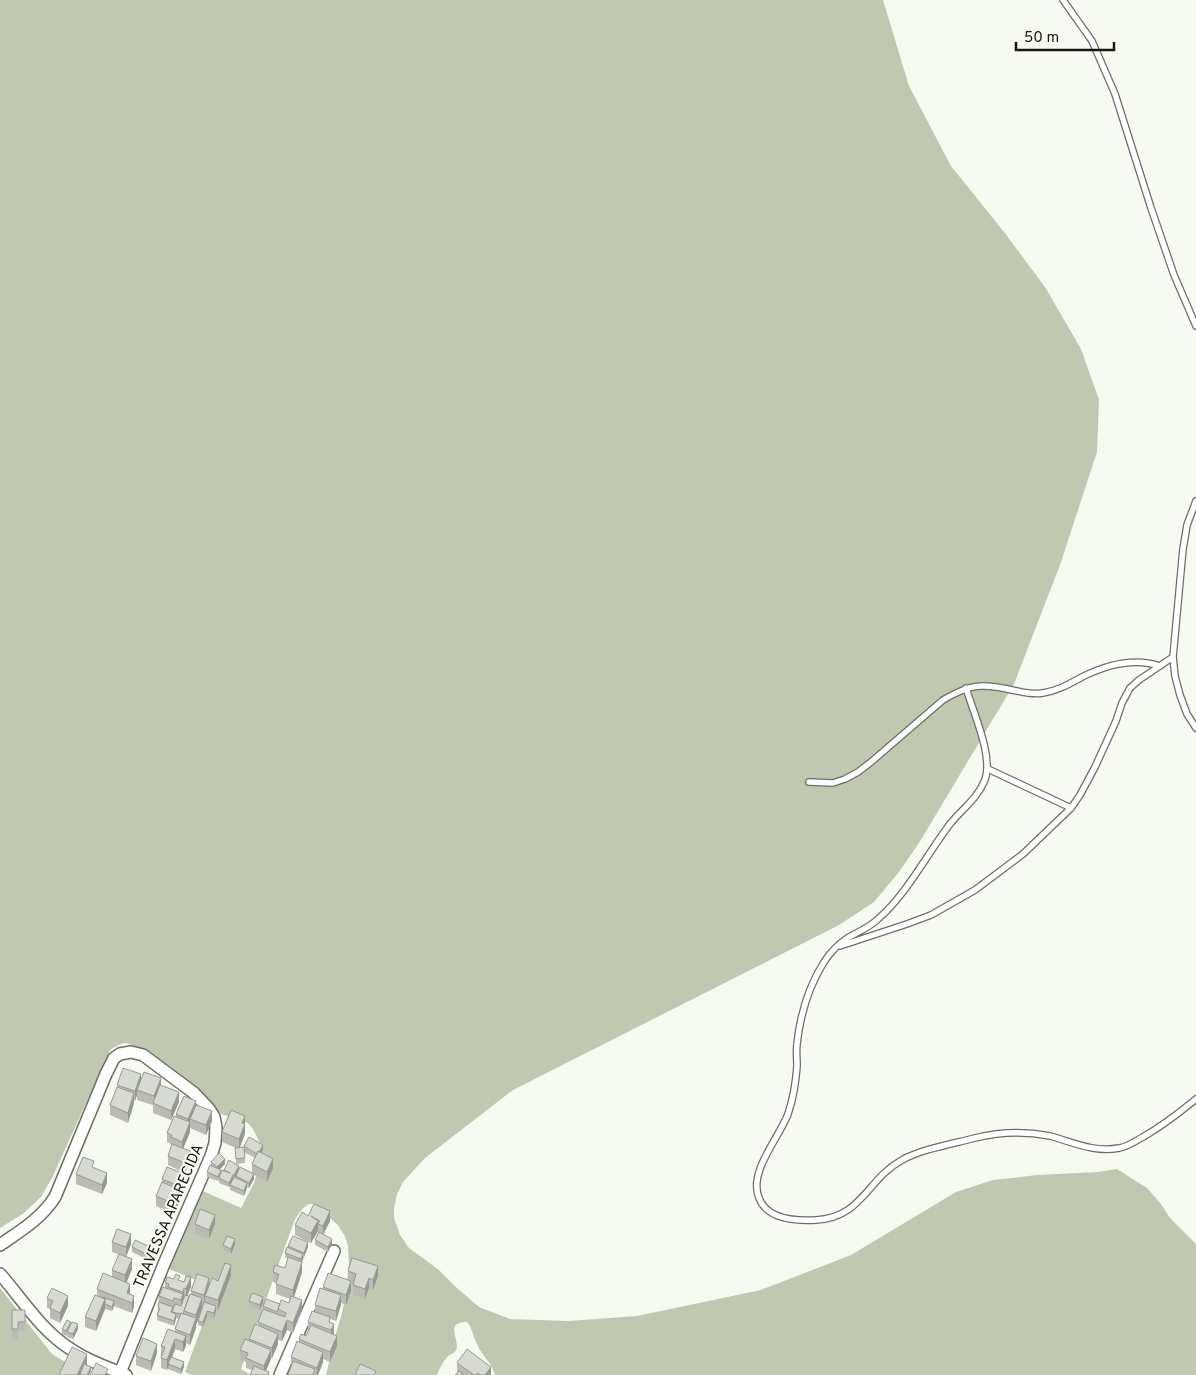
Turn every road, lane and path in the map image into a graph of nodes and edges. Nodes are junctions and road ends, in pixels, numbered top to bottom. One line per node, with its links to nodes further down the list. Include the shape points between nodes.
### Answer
1 (1063, 0): 2 (lane, via 1092,42 1115,94 1174,275)
2 (1196, 326)
3 (1196, 500): 4 (lane, via 1182,549)
4 (1173, 657): 5 (lane); 7 (lane, via 1180,695)
5 (1160, 666): 6 (lane, via 1135,662 1116,664 1043,693 1030,694 990,686); 10 (lane, via 1130,688 1095,767)
6 (966, 688): 8 (lane, via 982,737); 9 (lane, via 937,704 871,762 845,780)
7 (1196, 728)
8 (988, 769): 10 (lane); 11 (lane, via 979,793 952,821 891,906 876,921)
9 (810, 782)
10 (1070, 808): 11 (lane, via 1023,854 991,880 954,903 932,915)
11 (835, 947): 12 (lane, via 815,978 803,1013 791,1102 757,1178 760,1202 781,1217 817,1220 837,1216 847,1212 902,1160 986,1136 1021,1133 1051,1136 1099,1149 1128,1146)
12 (1196, 1099)
13 (0, 1245): 16 (street, TRAVESSA APARECIDA, via 49,1207 114,1058 127,1052 148,1057 204,1103 216,1122 215,1143 164,1264)
14 (334, 1251): 17 (street)
15 (0, 1274): 16 (street, via 54,1337 81,1356)
16 (123, 1374)
17 (280, 1375)

